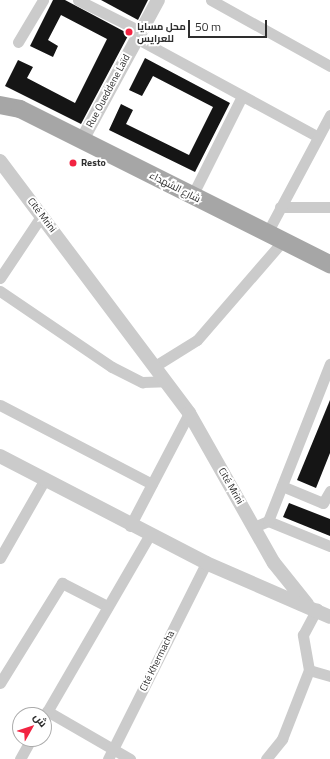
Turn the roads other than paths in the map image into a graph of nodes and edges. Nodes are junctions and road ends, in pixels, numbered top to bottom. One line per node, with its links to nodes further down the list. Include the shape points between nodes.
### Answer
1 (43, 0): 6 (street)
2 (78, 0): 5 (street)
3 (158, 0): 5 (street, Rue Oueddene Laïd)
4 (210, 0): 7 (street)
5 (138, 35): 9 (street); 14 (street, Rue Oueddene Laïd)
6 (18, 42)
7 (330, 66)
8 (0, 92): 11 (main road)
9 (242, 96): 13 (street); 16 (street)
10 (0, 105): 11 (main road)
11 (20, 109): 14 (main road, شارع الشهداء)
12 (330, 115): 13 (street)
13 (318, 136): 17 (street)
14 (82, 140): 16 (main road, شارع الشهداء)
15 (0, 161): 19 (street, Cité Mrini)
16 (192, 196): 20 (main road, شارع الشهداء)
17 (280, 207): 18 (street); 20 (street)
18 (330, 207)
19 (42, 215): 22 (street); 25 (street, Cité Mrini)
20 (274, 238): 21 (main road, شارع الشهداء); 25 (street, via 197,340)
21 (330, 264)
22 (0, 278)
23 (0, 292): 26 (street, via 112,367 142,382)
24 (330, 364): 32 (street)
25 (155, 366): 26 (street, Cité Mrini)
26 (166, 381): 28 (street, Cité Mrini)
27 (0, 405): 31 (street)
28 (189, 413): 31 (street); 36 (street, Cité Mrini)
29 (0, 456): 30 (street)
30 (44, 481): 35 (street); 39 (street)
31 (152, 484): 35 (street)
32 (282, 486): 33 (street, via 324,503); 34 (street)
33 (330, 491)
34 (268, 521): 36 (street); 38 (street)
35 (130, 526): 37 (street)
36 (254, 527): 42 (street, Cité Mrini, via 274,563)
37 (149, 536): 40 (street); 41 (street)
38 (330, 546)
39 (0, 558)
40 (206, 563): 42 (street); 50 (street, Cité Khermacha)
41 (107, 606): 46 (street, via 62,583); 47 (street)
42 (312, 607): 43 (street); 44 (street, via 303,635)
43 (330, 617)
44 (309, 670): 45 (street); 51 (street, via 282,739)
45 (330, 676)
46 (0, 683)
47 (50, 707)
48 (52, 718): 50 (street)
49 (27, 747): 52 (street)
50 (111, 754): 53 (street)
51 (268, 756): 54 (street)
52 (20, 759)
53 (130, 759)
54 (281, 759)

